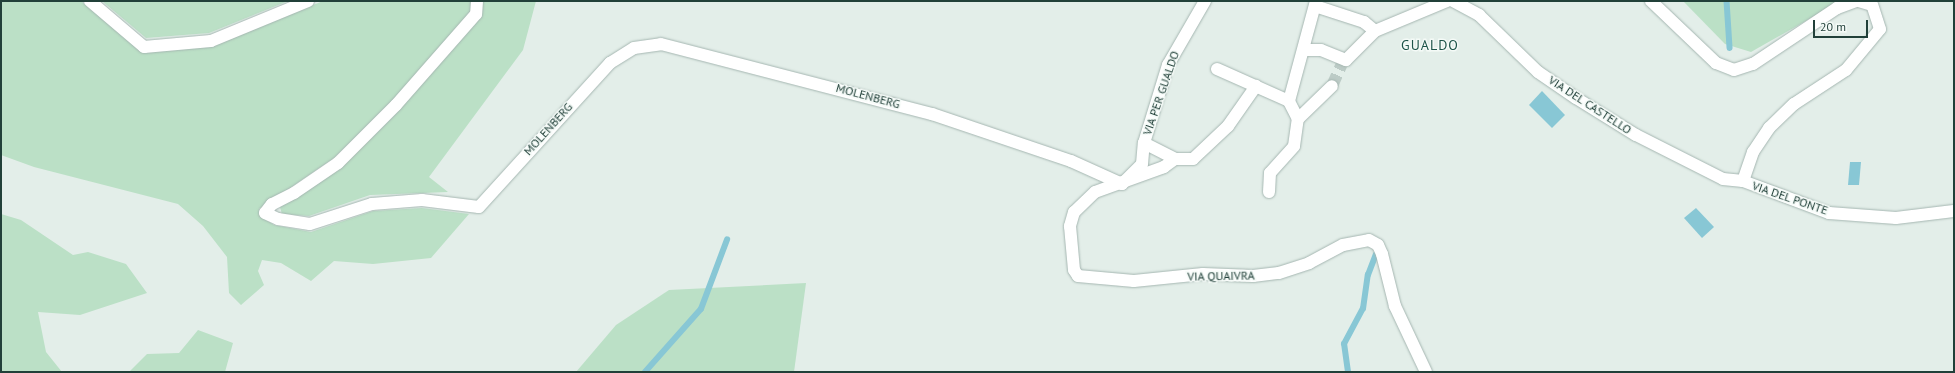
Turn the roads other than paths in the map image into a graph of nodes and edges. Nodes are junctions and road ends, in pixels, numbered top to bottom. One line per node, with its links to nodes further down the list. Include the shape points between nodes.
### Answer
1 (90, 1): 2 (street, via 144,47 211,41)
2 (308, 1)
3 (477, 1): 20 (street, MOLENBERG, via 476,14 396,105 338,162 294,193 272,204 265,213 278,219 310,224 372,204 422,200 479,207 610,63 634,48 661,44 932,114 1071,161)
4 (1205, 1): 17 (street, VIA PER GUALDO, via 1168,65)
5 (1447, 1): 10 (street)
6 (1453, 1): 19 (street, VIA DEL CASTELLO, via 1479,16 1538,72 1576,98 1636,135 1723,179)
7 (1651, 1): 8 (street, VIA DEL PONTE, via 1716,62 1734,70 1753,64 1837,8)
8 (1858, 1): 19 (street, VIA DEL PONTE, via 1872,5 1880,29 1846,70 1794,104 1769,128 1753,152)
9 (1315, 3): 10 (street, via 1364,22); 11 (street)
10 (1374, 31): 11 (street, via 1344,62 1321,50)
11 (1304, 50): 15 (street)
12 (1217, 69): 13 (street)
13 (1256, 86): 15 (street); 18 (street, via 1228,126 1193,159)
14 (1332, 86): 16 (street)
15 (1289, 101): 16 (street)
16 (1298, 119): 21 (street, via 1294,146 1270,173)
17 (1144, 143): 18 (street); 20 (street, VIA PER GUALDO, via 1142,164)
18 (1176, 159): 20 (street, VIA QUAIVRA, via 1164,168)
19 (1743, 181): 22 (street, VIA DEL PONTE, via 1829,212 1896,218)
20 (1122, 184): 23 (street, VIA QUAIVRA, via 1095,192 1074,212 1070,226 1074,270 1078,276 1119,281 1203,274 1253,276 1279,273 1309,263 1343,245 1369,240 1378,245 1382,254 1395,306)
21 (1269, 192)
22 (1954, 211)
23 (1426, 372)

